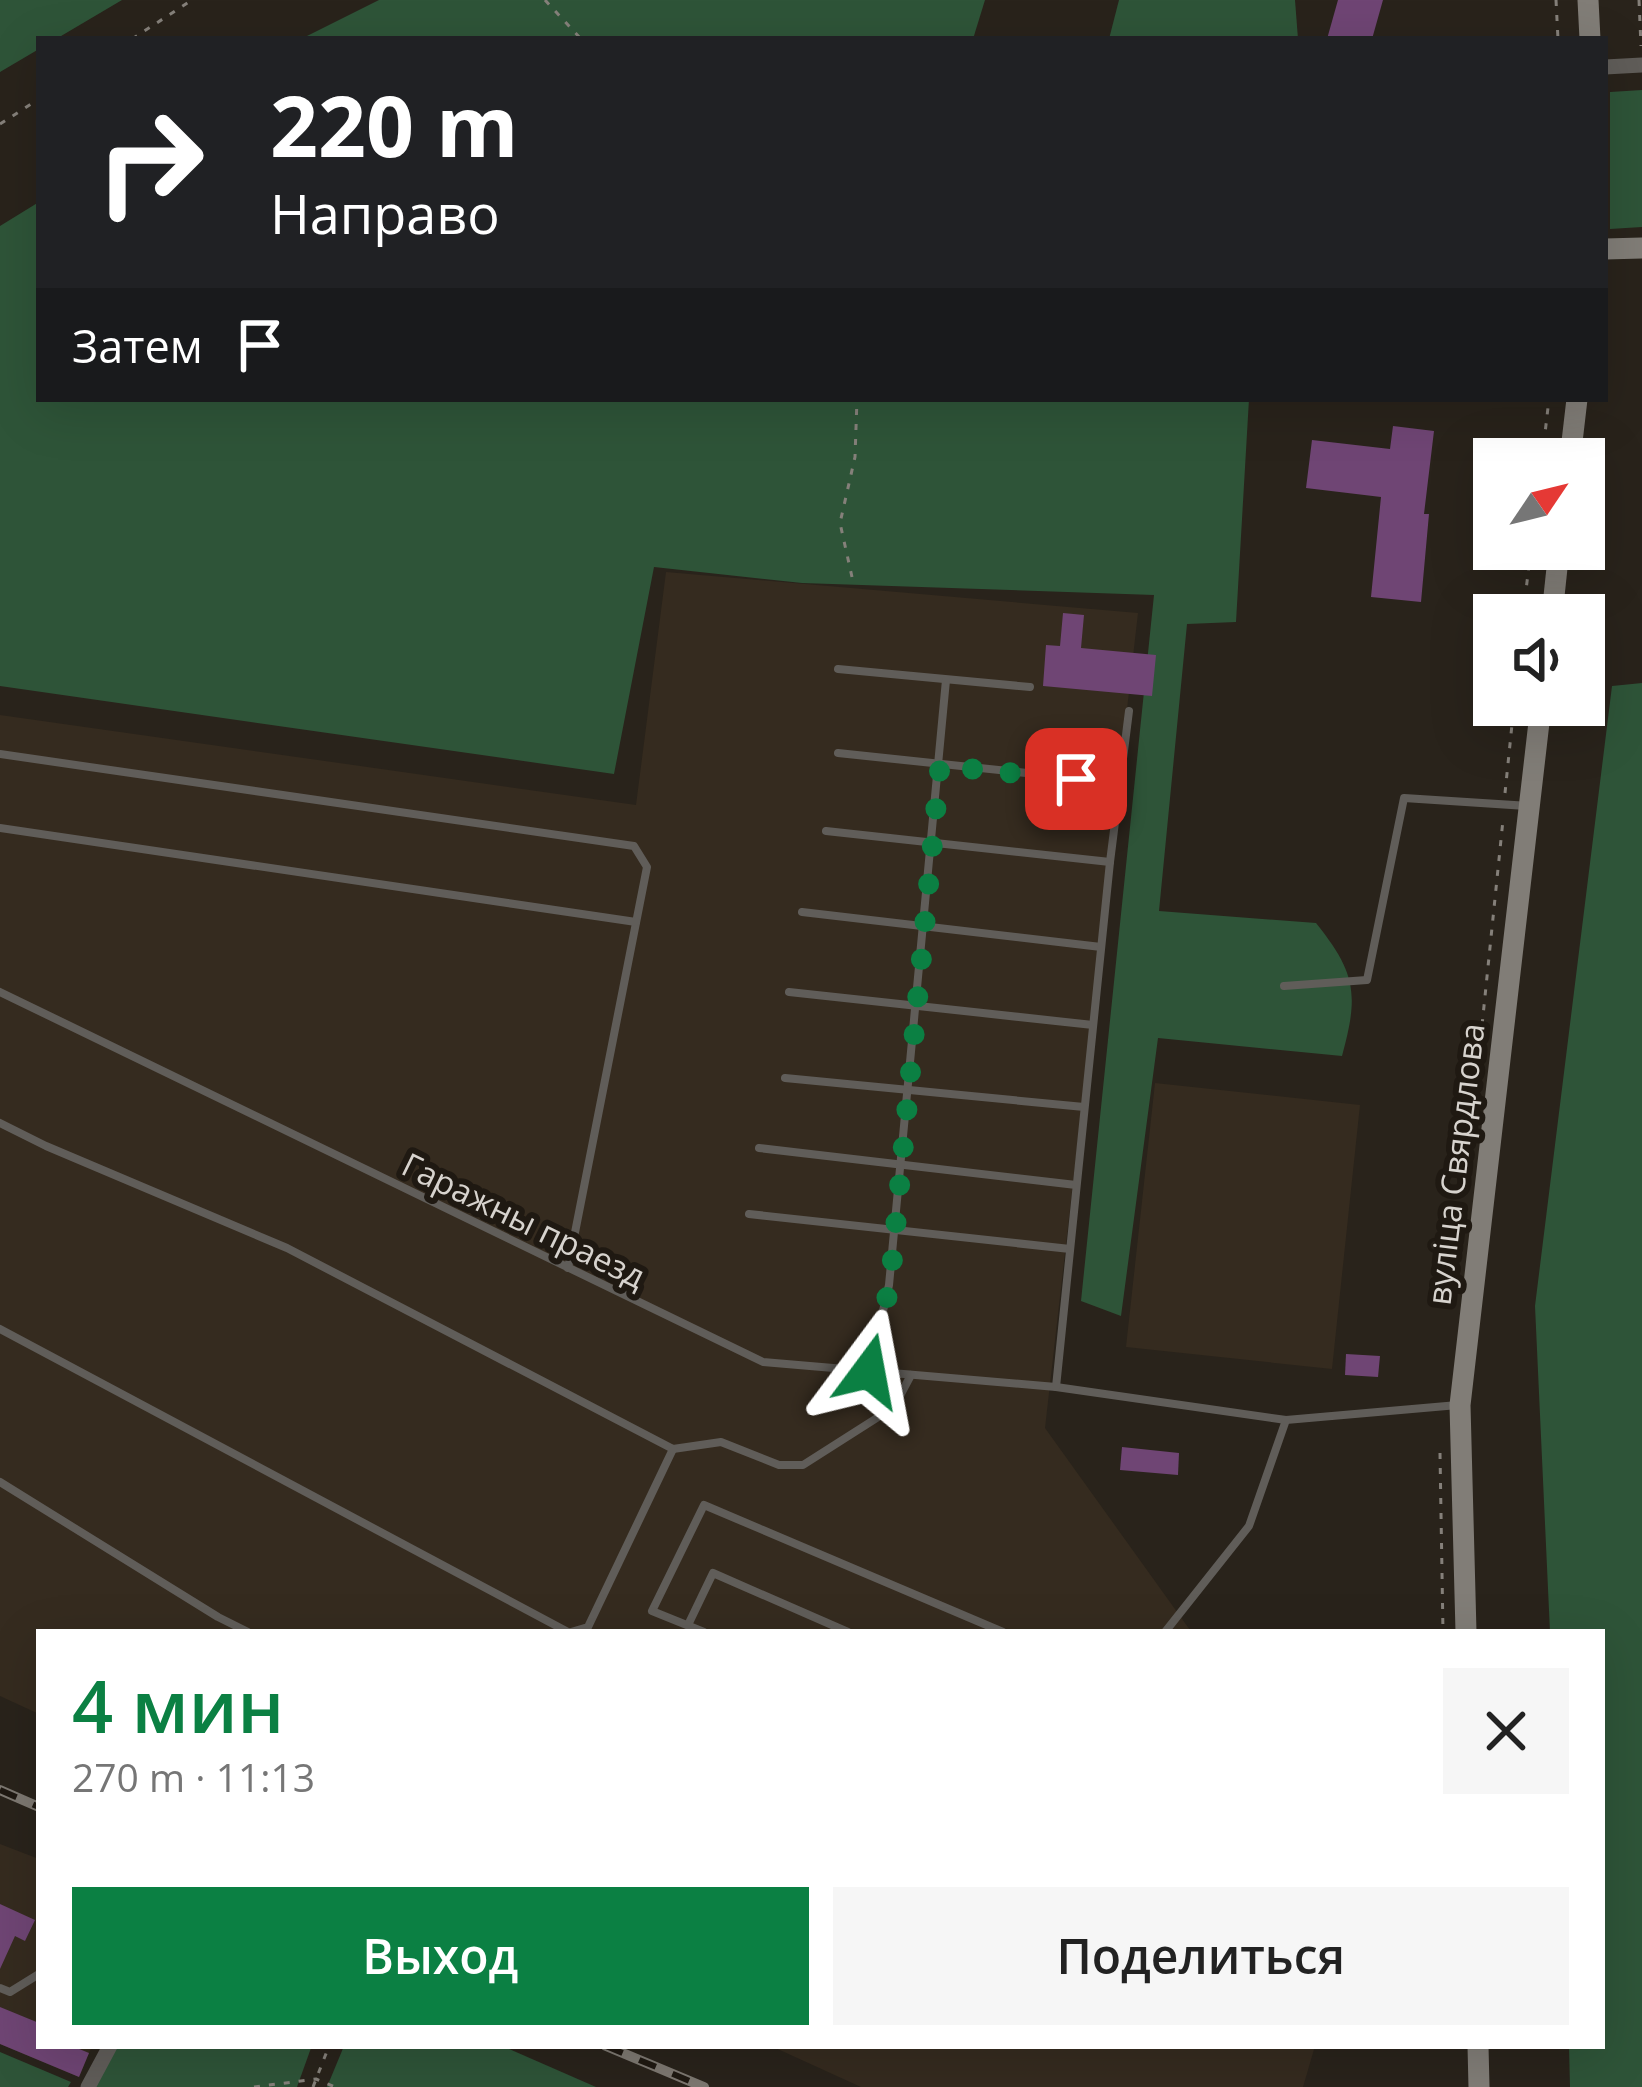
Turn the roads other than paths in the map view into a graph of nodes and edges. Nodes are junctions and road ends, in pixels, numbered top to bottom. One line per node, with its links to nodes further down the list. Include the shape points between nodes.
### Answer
1 (1588, 0): 2 (main road)
2 (1590, 36)
3 (1642, 62): 4 (street)
4 (1608, 67)
5 (1642, 248): 6 (main road)
6 (1608, 249)
7 (1577, 402): 8 (main road)
8 (1572, 438)
9 (838, 669): 10 (lane)
10 (946, 680): 11 (lane); 16 (lane)
11 (1030, 687)
12 (1129, 711): 17 (lane)
13 (1539, 726): 18 (main road, вуліца Свярдлова)
14 (838, 753): 16 (lane)
15 (0, 754): 24 (lane, via 634,846 647,866)
16 (940, 766): 17 (lane); 21 (lane)
17 (1121, 783): 22 (lane)
18 (1529, 807): 27 (lane, via 1404,798 1367,980); 47 (main road, вуліца Свярдлова)
19 (0, 828): 24 (lane)
20 (826, 830): 21 (lane)
21 (933, 842): 22 (lane); 25 (lane)
22 (1110, 862): 26 (lane)
23 (802, 912): 25 (lane)
24 (636, 922): 42 (lane)
25 (925, 926): 26 (lane); 30 (lane)
26 (1101, 947): 31 (lane)
27 (1284, 986)
28 (0, 992): 42 (lane, Гаражны праезд)
29 (789, 992): 30 (lane)
30 (917, 1006): 31 (lane); 33 (lane)
31 (1093, 1024): 34 (lane)
32 (785, 1078): 33 (lane)
33 (909, 1090): 34 (lane); 37 (lane)
34 (1084, 1107): 38 (lane)
35 (0, 1123): 49 (lane, via 286,1248)
36 (759, 1148): 37 (lane)
37 (902, 1165): 38 (lane); 40 (lane)
38 (1076, 1185): 41 (lane)
39 (749, 1214): 40 (lane)
40 (895, 1229): 41 (lane); 44 (lane)
41 (1070, 1249): 46 (lane)
42 (568, 1268): 44 (lane, Гаражны праезд, via 763,1362)
43 (0, 1329): 53 (lane)
44 (869, 1371): 45 (lane, Гаражны праезд)
45 (910, 1375): 46 (lane, Гаражны праезд); 49 (lane, via 894,1407 803,1465 779,1465 721,1442)
46 (1056, 1388): 48 (lane, Гаражны праезд)
47 (1460, 1405): 48 (lane, Гаражны праезд); 59 (main road, вуліца Свярдлова)
48 (1286, 1420): 58 (lane, via 1249,1526)
49 (673, 1449): 54 (lane)
50 (0, 1482): 52 (lane)
51 (688, 1625): 55 (lane); 56 (lane, via 713,1574); 57 (lane, via 652,1611 704,1505)
52 (242, 1629)
53 (563, 1629)
54 (580, 1629)
55 (697, 1629)
56 (841, 1629)
57 (996, 1629)
58 (1167, 1629)
59 (1466, 1629)
60 (36, 1976): 61 (lane, via 10,1992)
61 (0, 1988)
62 (108, 2049): 64 (street)
63 (1478, 2049): 65 (main road)
64 (88, 2087)
65 (1479, 2087)

